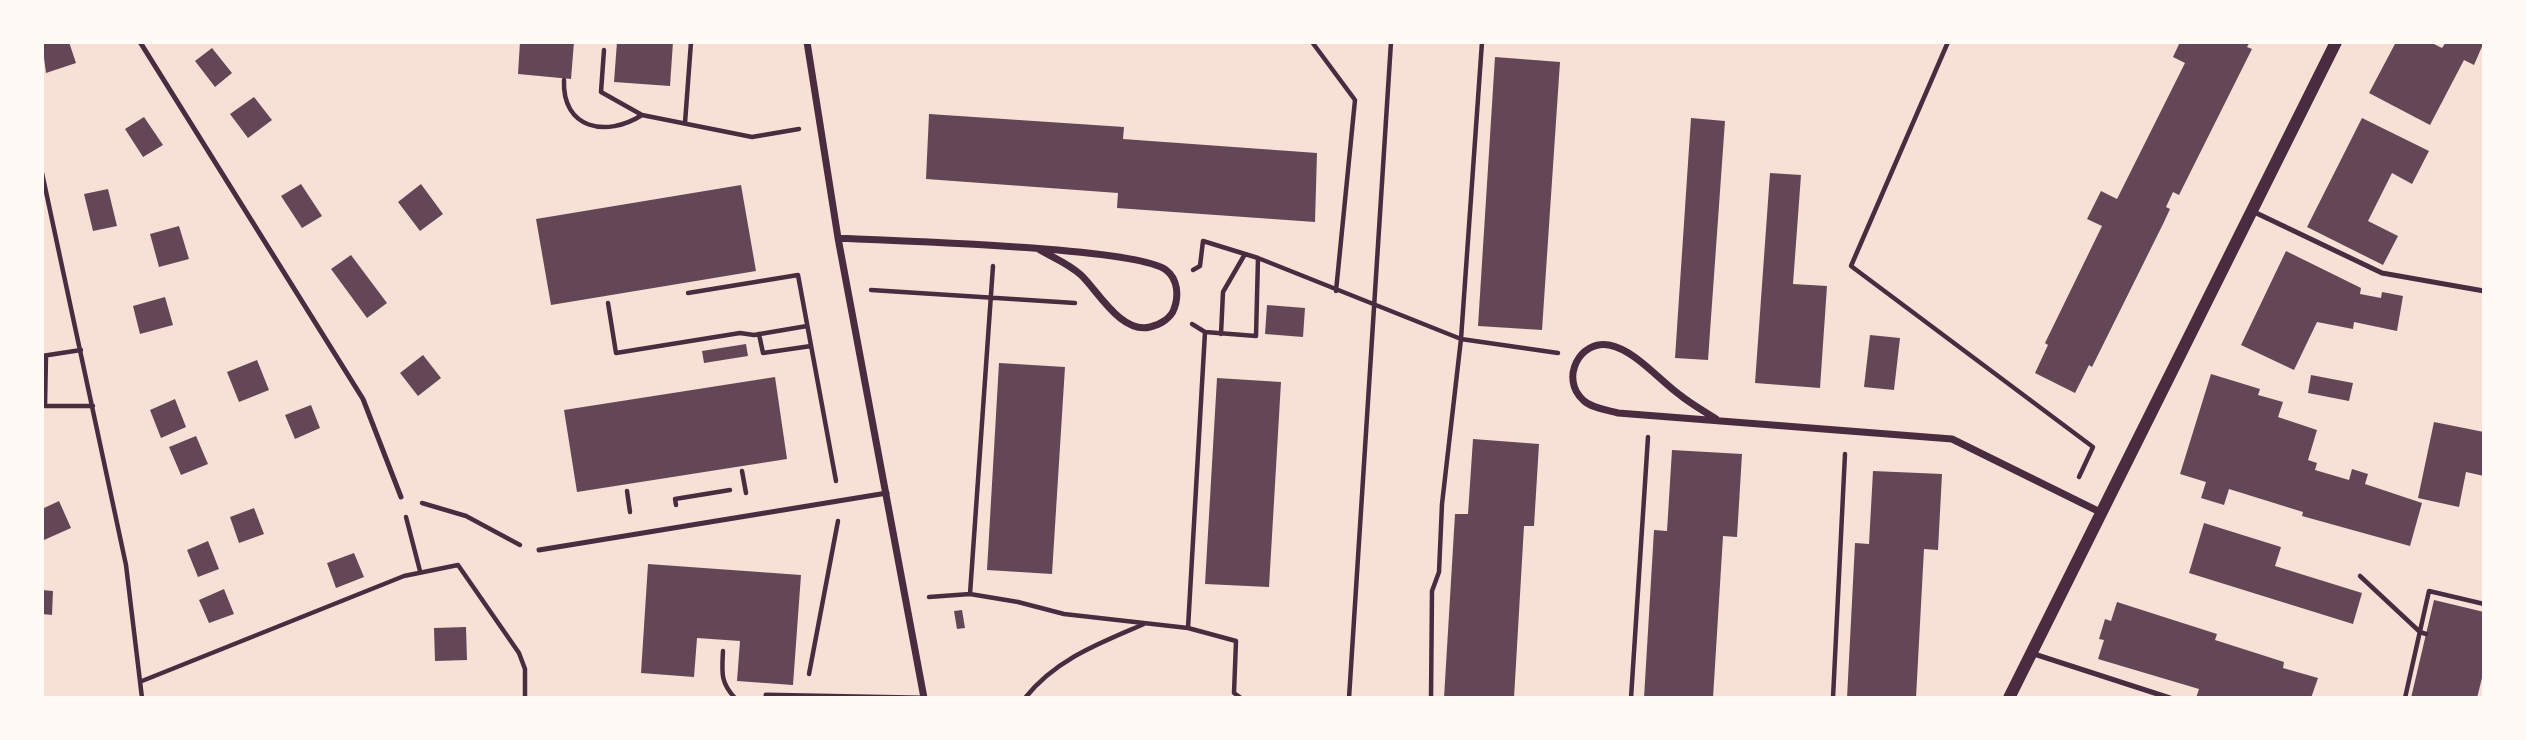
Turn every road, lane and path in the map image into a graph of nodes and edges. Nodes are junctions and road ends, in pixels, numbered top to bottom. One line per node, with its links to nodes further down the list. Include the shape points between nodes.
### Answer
1 (140, 42): 45 (lane, via 363,399)
2 (691, 42): 12 (path)
3 (807, 42): 13 (street)
4 (1312, 42): 23 (path, via 1355,100)
5 (1391, 42): 29 (path)
6 (1482, 42): 35 (path)
7 (1948, 42): 46 (path, via 1851,266 2093,447 2078,479)
8 (2336, 42): 15 (street)
9 (604, 50): 11 (path, via 601,92)
10 (564, 80): 11 (path, via 565,105 579,120 618,126)
11 (642, 115): 12 (path)
12 (685, 123): 13 (path, via 752,137)
13 (820, 125): 16 (street)
14 (42, 173): 37 (path)
15 (2252, 211): 24 (lane, via 2382,273); 46 (street)
16 (838, 238): 17 (street); 22 (street)
17 (994, 247): 18 (street); 26 (path)
18 (1040, 250): 21 (street, via 1150,262 1167,270); 28 (street, via 1080,274)
19 (1245, 254): 20 (path); 21 (path, via 1203,241 1200,265); 34 (path, via 1223,292)
20 (1258, 258): 23 (path); 34 (path, via 1256,336)
21 (1175, 281): 30 (street)
22 (848, 289): 26 (path); 44 (street)
23 (1336, 290): 29 (path)
24 (2484, 291)
25 (688, 293): 31 (path, via 798,275)
26 (991, 297): 28 (path); 52 (path)
27 (608, 303): 33 (path, via 616,353)
28 (1108, 304): 30 (street, via 1132,325 1147,328)
29 (1373, 305): 35 (path); 69 (path)
30 (1174, 311): 32 (path)
31 (807, 326): 33 (path); 36 (path)
32 (1205, 332): 34 (path); 56 (path)
33 (759, 334): 36 (path, via 763,353)
34 (1221, 334)
35 (1461, 339): 39 (path); 70 (path, via 1441,504 1439,572 1432,591)
36 (811, 345): 47 (path)
37 (82, 350): 38 (path); 40 (path)
38 (44, 356): 40 (path, via 45,406)
39 (1580, 356): 41 (street, via 1572,379 1584,401 1618,412); 42 (street, via 1591,347 1608,345 1623,350)
40 (93, 405): 60 (path, via 126,565)
41 (1650, 415): 42 (street); 71 (path)
42 (1716, 419): 43 (street)
43 (1847, 429): 48 (street, via 1963,443); 72 (path)
44 (887, 493): 47 (lane); 53 (street)
45 (401, 497): 49 (path, via 466,516 519,545); 50 (path)
46 (2109, 499): 48 (street)
47 (839, 500): 49 (lane); 61 (path)
48 (2102, 513): 59 (street)
49 (539, 550)
50 (420, 571): 60 (path); 64 (path, via 458,565 519,653)
51 (2360, 576): 57 (path)
52 (970, 594): 53 (path); 55 (path, via 1064,614)
53 (907, 599): 66 (street)
54 (2484, 604): 57 (path, via 2429,592)
55 (1145, 623): 56 (path); 67 (path, via 1073,655)
56 (1188, 628): 68 (path, via 1236,641 1234,693)
57 (2423, 633): 75 (path)
58 (723, 651): 65 (path, via 721,677)
59 (2031, 653): 73 (street); 74 (lane)
60 (142, 681): 63 (path)
61 (806, 693): 62 (lane); 66 (lane)
62 (766, 695)
63 (142, 698)
64 (524, 698)
65 (735, 698)
66 (923, 698)
67 (1025, 698)
68 (1241, 698)
69 (1349, 698)
70 (1431, 698)
71 (1631, 698)
72 (1833, 698)
73 (2009, 698)
74 (2170, 698)
75 (2405, 698)

